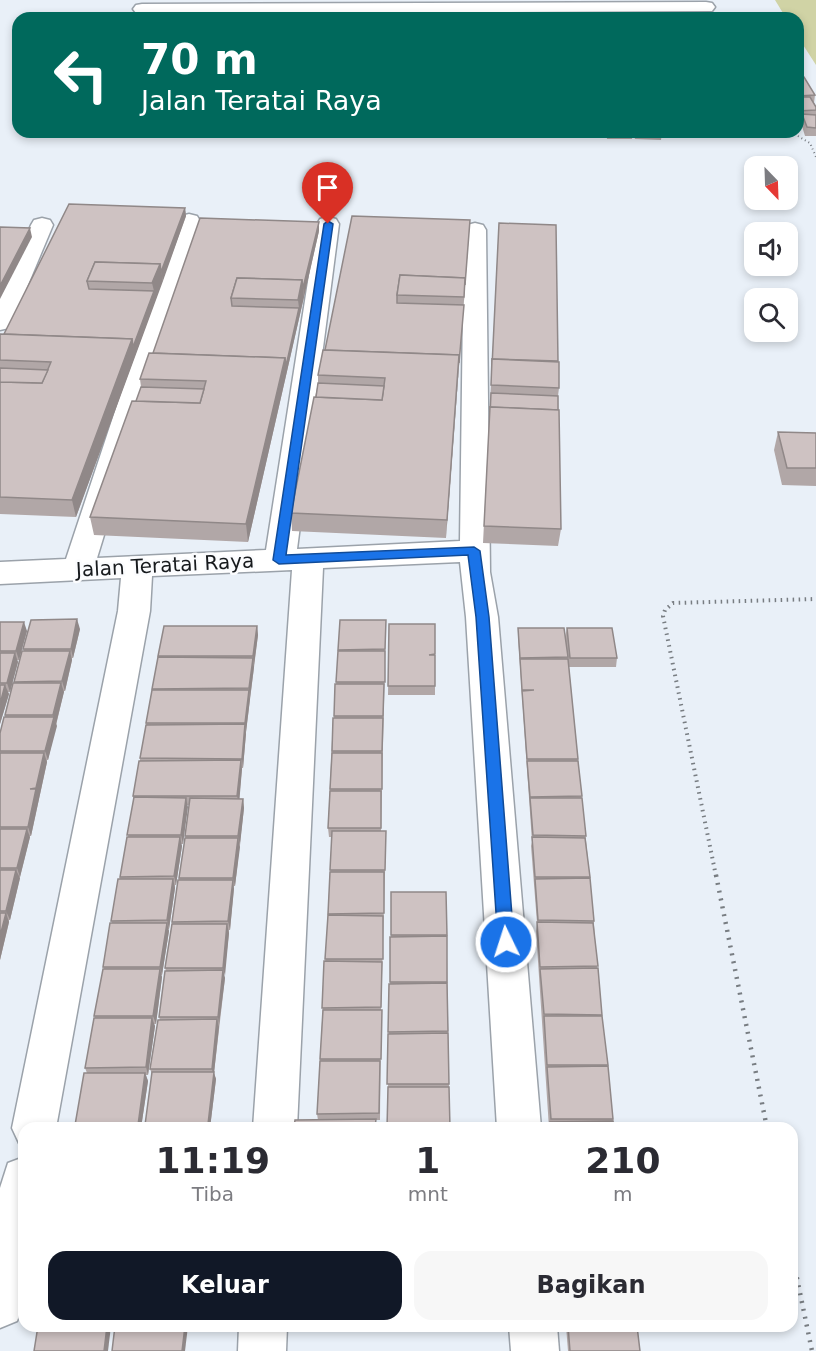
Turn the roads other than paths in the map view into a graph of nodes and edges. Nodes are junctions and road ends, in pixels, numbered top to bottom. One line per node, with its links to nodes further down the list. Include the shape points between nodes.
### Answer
1 (706, 8): 2 (street)
2 (142, 9)
3 (189, 221): 10 (street)
4 (328, 224): 9 (street)
5 (42, 225): 7 (street)
6 (475, 230): 8 (street)
7 (0, 323)
8 (474, 561): 9 (street, Jalan Teratai Raya); 15 (street, via 482,617)
9 (299, 564): 12 (street, Jalan Teratai Raya); 14 (street, via 304,616)
10 (78, 569): 11 (street, Jalan Teratai Raya); 12 (street, Jalan Teratai Raya)
11 (0, 573)
12 (136, 587): 13 (street)
13 (35, 1122)
14 (275, 1122)
15 (519, 1122)
16 (18, 1210): 17 (street)
17 (0, 1304)
18 (263, 1332): 20 (street)
19 (533, 1332): 21 (street)
20 (262, 1351)
21 (535, 1351)

